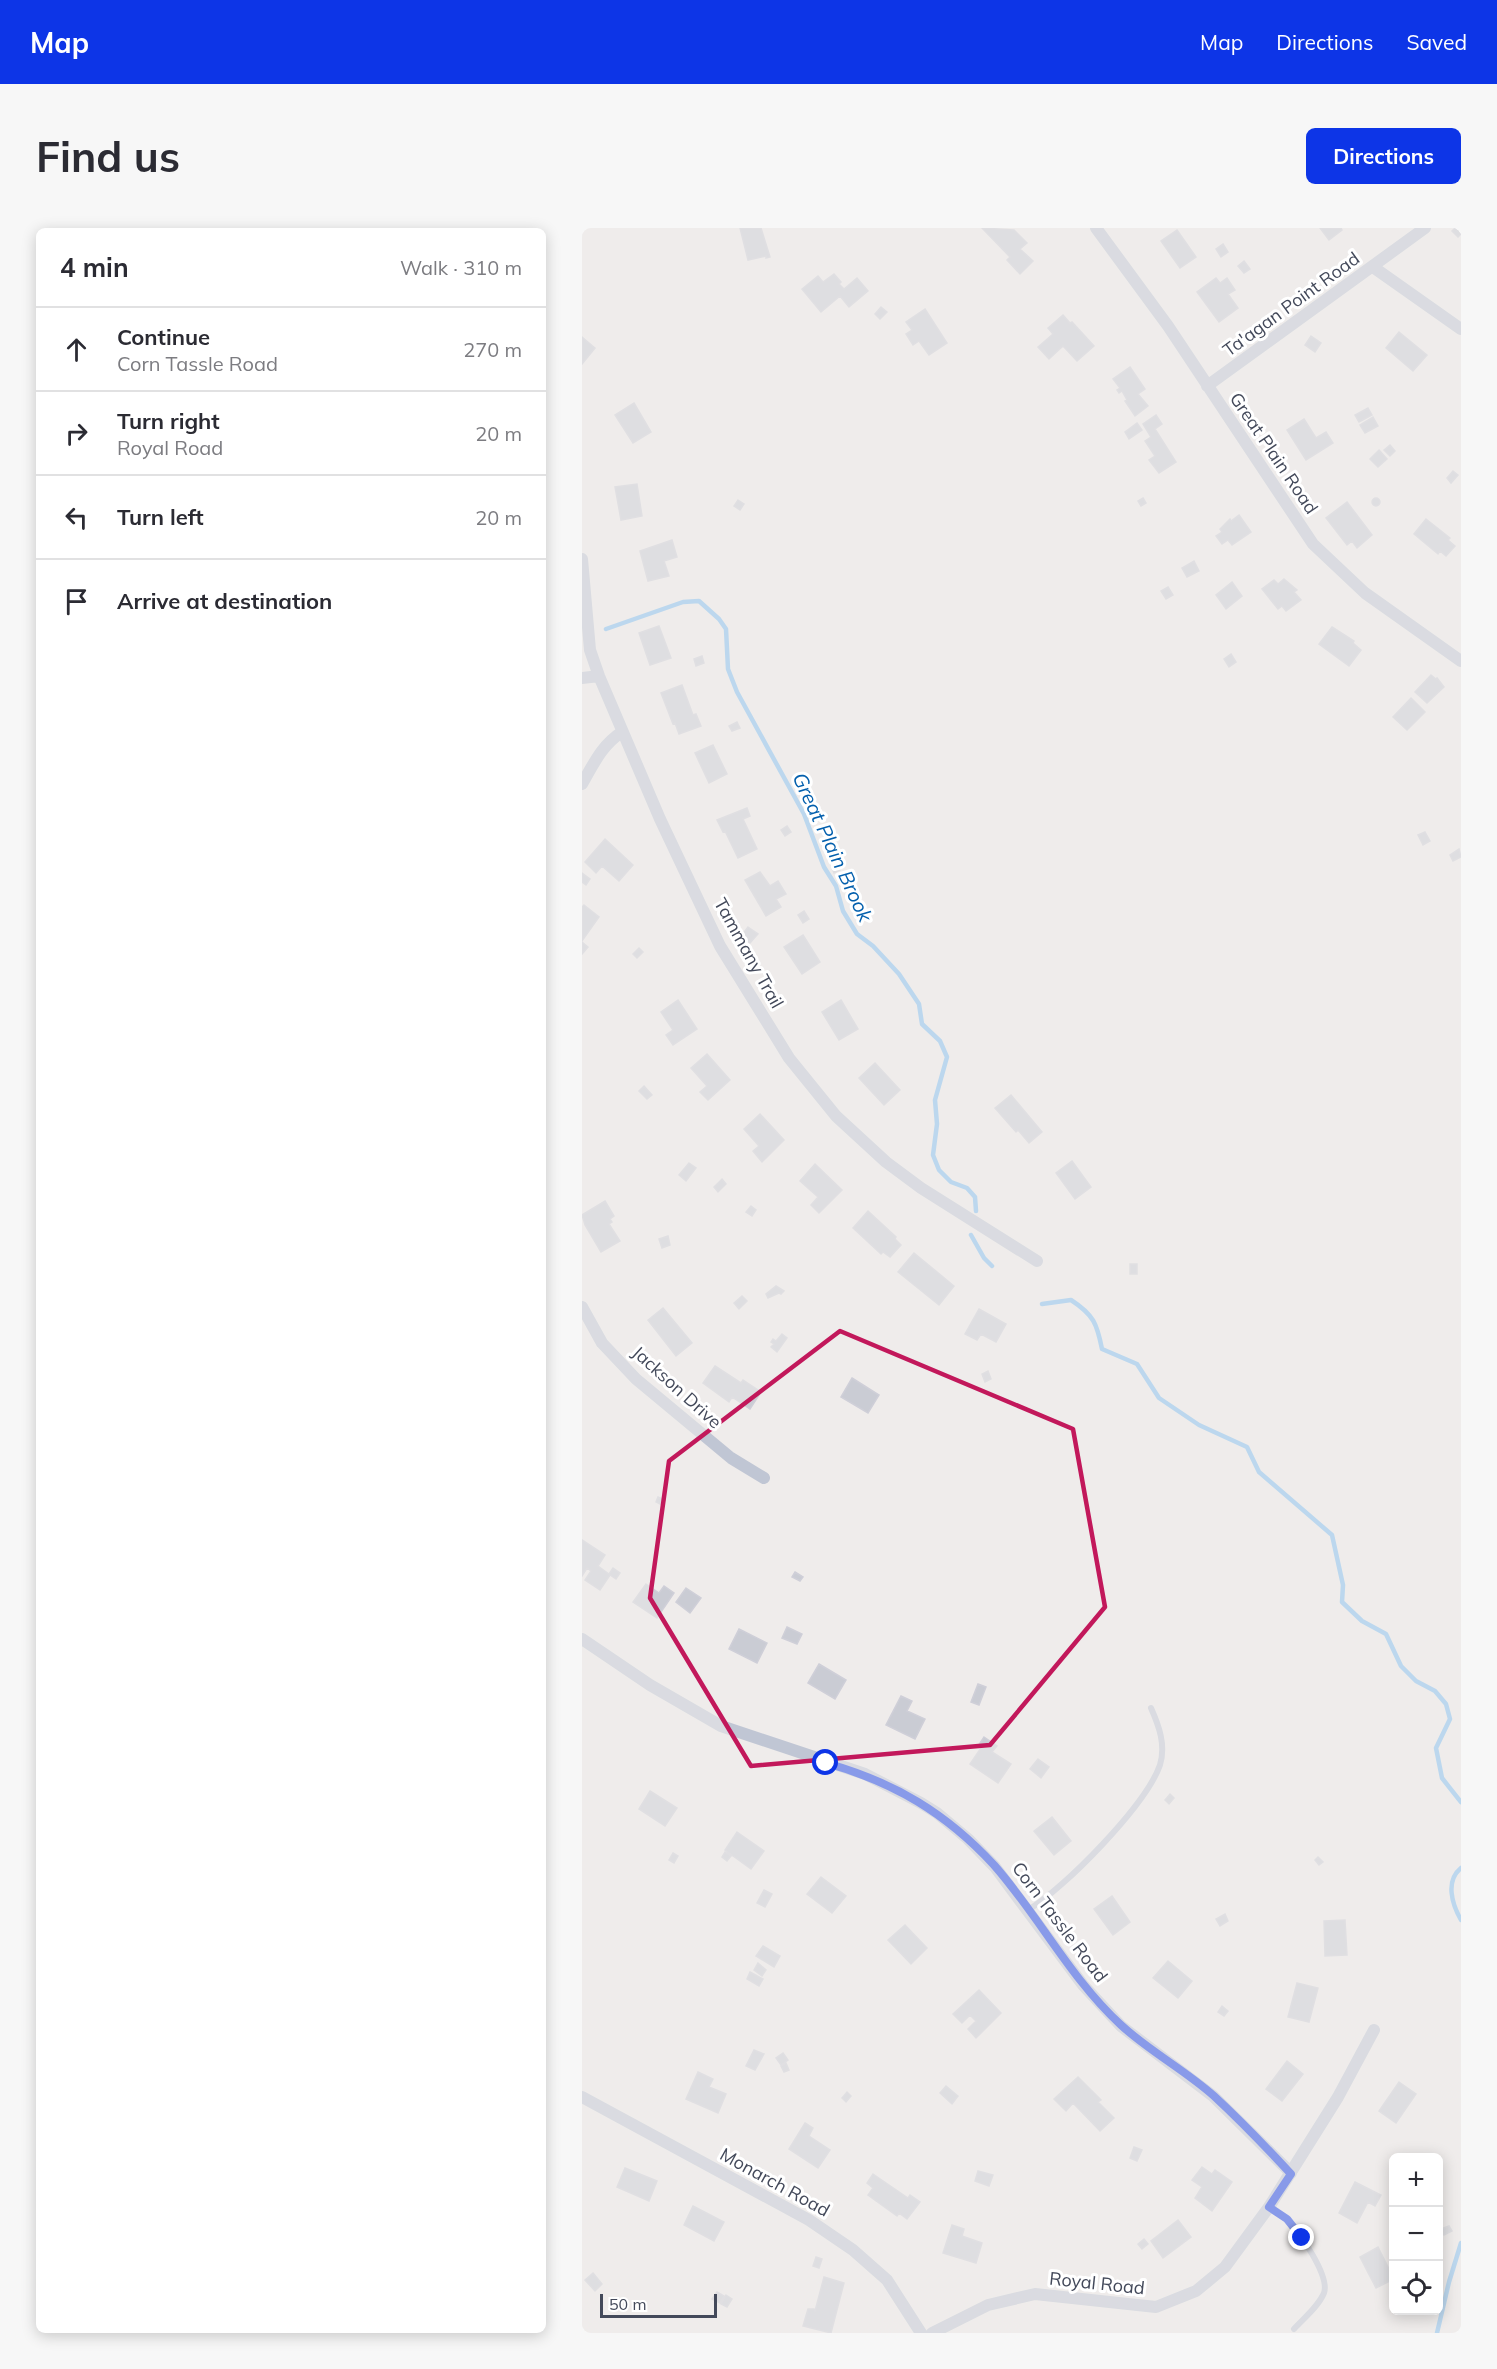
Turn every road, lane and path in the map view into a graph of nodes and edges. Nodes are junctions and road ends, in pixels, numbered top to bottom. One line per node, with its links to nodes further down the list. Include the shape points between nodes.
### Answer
1 (1096, 228): 5 (street, Great Plain Road)
2 (1425, 228): 3 (street, Ta'agan Point Road)
3 (1373, 267): 4 (street); 5 (street, Ta'agan Point Road)
4 (1461, 329)
5 (1207, 386): 7 (street, Great Plain Road, via 1313,544 1365,593)
6 (582, 559): 8 (street, Tammany Trail, via 590,650)
7 (1461, 661)
8 (599, 676): 9 (street); 10 (street, Tammany Trail)
9 (582, 678)
10 (622, 732): 11 (street, via 600,750); 12 (street, Tammany Trail, via 720,946 789,1058 836,1116 886,1162)
11 (582, 783)
12 (1037, 1261)
13 (582, 1307): 14 (street, Jackson Drive, via 602,1343 636,1379 731,1458)
14 (764, 1478)
15 (582, 1640): 17 (street, Corn Tassle Road, via 721,1726 865,1774 921,1803 968,1839)
16 (1150, 1708): 17 (lane, via 1163,1745 1160,1765 1149,1787 1093,1853 1043,1901)
17 (1028, 1910): 20 (street, Corn Tassle Road, via 1083,1985 1121,2026 1213,2096)
18 (1374, 2030): 20 (street, Royal Road)
19 (582, 2097): 23 (street, Monarch Road, via 809,2220 853,2250 887,2280)
20 (1291, 2174): 21 (street, Royal Road)
21 (1269, 2207): 22 (lane, via 1287,2219 1302,2238 1325,2283 1317,2304); 24 (street, Royal Road, via 1225,2267 1196,2291 1156,2307 1035,2294 988,2305)
22 (1294, 2329)
23 (921, 2333)
24 (932, 2333)

